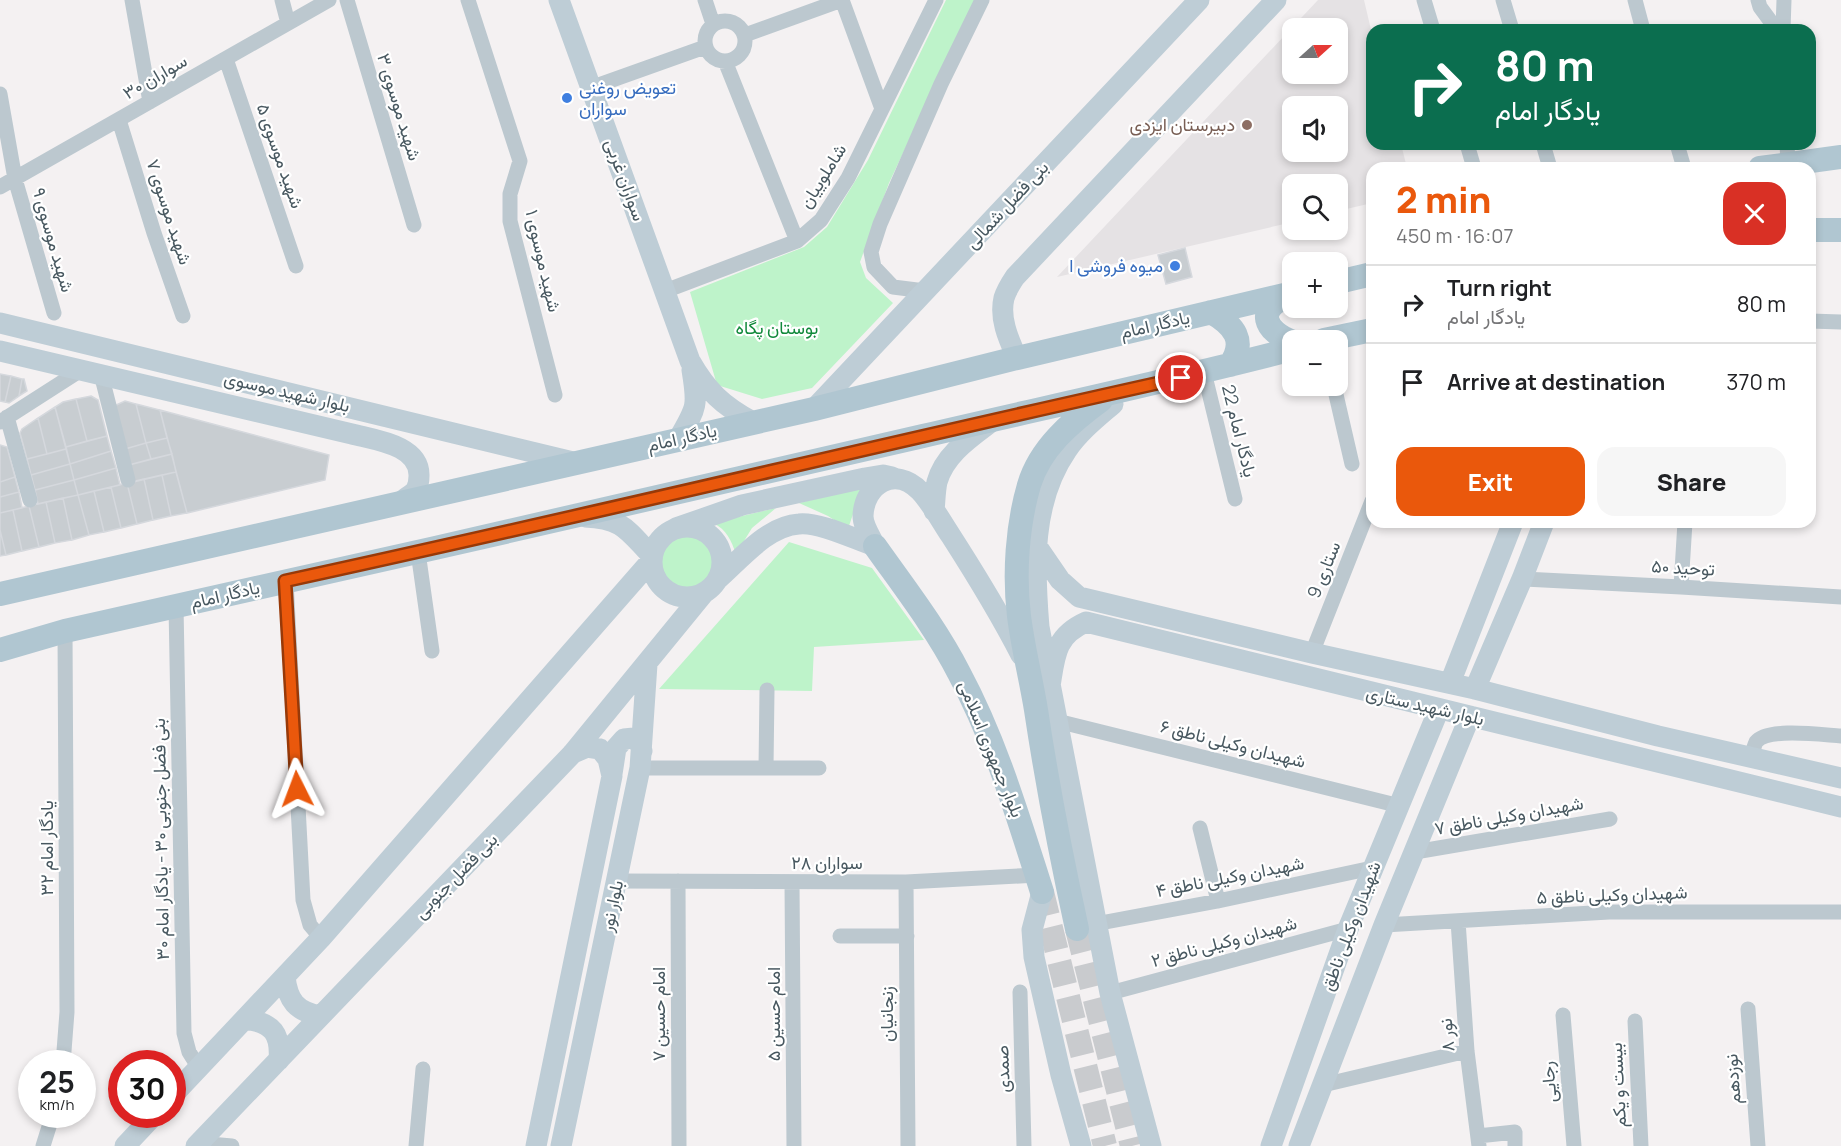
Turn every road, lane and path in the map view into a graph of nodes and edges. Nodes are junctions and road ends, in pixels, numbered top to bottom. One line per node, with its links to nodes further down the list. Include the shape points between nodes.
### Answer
1 (132, 0): 31 (street)
2 (282, 0): 18 (street)
3 (329, 0): 18 (street, سواران ۳۰)
4 (347, 0): 39 (street, شهید موسوی ۳)
5 (468, 0): 67 (street, شهید موسوی ۱, via 520,161 510,194 510,221)
6 (559, 0): 29 (main road, سواران غربی)
7 (705, 0): 19 (street)
8 (842, 0): 25 (street); 32 (street)
9 (936, 0): 32 (street, شاملوییان)
10 (982, 0): 47 (street, via 941,84 871,252 874,267 893,287)
11 (1199, 0): 47 (main road, بنی فضل شمالی)
12 (1276, 0): 61 (main road, via 1015,277 1004,298 1003,317)
13 (1424, 0): 20 (street)
14 (1503, 0): 21 (street)
15 (1635, 0): 22 (street)
16 (1758, 0): 23 (street)
17 (1784, 0): 24 (street)
18 (288, 23): 27 (street, سواران ۳۰)
19 (713, 24): 25 (street, via 725,20 737,24); 26 (street, via 706,34)
20 (1431, 24)
21 (1510, 24)
22 (1641, 24)
23 (1773, 24)
24 (1783, 24)
25 (745, 34): 28 (street, via 745,47 737,57)
26 (705, 47): 28 (street, via 713,57); 29 (street)
27 (226, 58): 31 (street, سواران ۳۰); 43 (street, شهید موسوی ۵)
28 (725, 61): 42 (street)
29 (590, 88): 46 (main road, سواران غربی)
30 (0, 94): 37 (street, شهید موسوی ۹)
31 (150, 102): 33 (street, سواران ۳۰)
32 (882, 109): 42 (street, شاملوییان, via 843,186 821,220)
33 (119, 120): 37 (street, سواران ۳۰); 52 (street, شهید موسوی ۷)
34 (1787, 154): 35 (main road); 36 (main road)
35 (1841, 157)
36 (1772, 162)
37 (15, 179): 38 (street, سواران ۳۰); 51 (street, شهید موسوی ۹)
38 (0, 187)
39 (414, 225)
40 (1816, 230): 41 (main road)
41 (1841, 230)
42 (797, 241): 46 (street, شاملوییان)
43 (296, 266)
44 (1366, 275): 45 (main road)
45 (1348, 280)
46 (665, 291): 62 (main road, سواران غربی)
47 (925, 291): 69 (main road, بنی فضل شمالی)
48 (1282, 296): 50 (main road, یادگار امام)
49 (1282, 298): 58 (main road, via 1275,301 1267,316 1273,332)
50 (1211, 312): 61 (main road, یادگار امام); 63 (main road, via 1226,320 1238,342 1238,354)
51 (54, 313)
52 (183, 316)
53 (1816, 321): 54 (street)
54 (1841, 322)
55 (0, 323): 74 (main road, بلوار شهید موسوی)
56 (1366, 331): 57 (main road)
57 (1348, 335)
58 (1282, 338)
59 (0, 351): 64 (main road, بلوار شهید موسوی)
60 (1282, 352): 63 (main road, یادگار امام)
61 (1017, 358): 69 (main road, یادگار امام)
62 (690, 361): 72 (main road, via 714,395 731,411); 73 (main road, via 696,399 694,413)
63 (1230, 365): 65 (main road, یادگار امام)
64 (91, 372): 70 (street); 77 (street); 80 (main road, بلوار شهید موسوی, via 402,449 419,467 419,479 416,490)
65 (1204, 372): 66 (main road, یادگار امام); 78 (street, یادگار امام 22)
66 (1119, 392): 71 (main road, یادگار امام); 88 (main road, بلوار جمهوری اسلامی, via 1068,449 1050,481); 112 (main road, بلوار جمهوری اسلامی, via 1075,419 1041,459 1029,484 1017,565 1019,614)
67 (555, 395)
68 (1336, 396): 75 (street)
69 (813, 409): 72 (main road, یادگار امام)
70 (4, 419): 79 (street)
71 (995, 419): 81 (main road, via 944,464); 83 (main road, یادگار امام)
72 (753, 422): 73 (main road, یادگار امام)
73 (679, 438): 74 (main road, یادگار امام)
74 (573, 462): 80 (main road, یادگار امام)
75 (1352, 464)
76 (895, 477): 81 (main road, via 910,483); 84 (main road, via 865,478 742,505); 89 (main road, via 878,486 868,498 863,514)
77 (128, 480)
78 (1235, 499)
79 (30, 500)
80 (401, 502): 95 (main road, یادگار امام)
81 (930, 504): 112 (main road)
82 (1366, 516): 110 (street, ستاری 9)
83 (576, 517): 90 (main road, یادگار امام); 91 (main road, via 612,520)
84 (676, 528): 91 (main road, via 658,541); 92 (main road, via 699,529 714,540 722,556)
85 (1511, 528): 105 (main road)
86 (1542, 528): 93 (main road)
87 (1685, 528): 96 (street)
88 (1036, 545): 99 (main road, via 1060,580); 114 (main road, بلوار جمهوری اسلامی, via 1039,627)
89 (875, 546): 92 (main road, via 798,524 764,538); 139 (main road, بلوار جمهوری اسلامی, via 959,672 1006,777)
90 (418, 552): 94 (main road, یادگار امام); 109 (street)
91 (652, 558): 98 (main road, via 658,584 668,592 691,598); 148 (main road)
92 (718, 579): 98 (main road)
93 (1522, 579): 96 (street, توحید ۵۰); 107 (main road)
94 (285, 581): 102 (main road, یادگار امام); 148 (street, via 303,900 310,925)
95 (35, 586): 97 (main road, یادگار امام); 101 (main road)
96 (1681, 587): 100 (street, توحید ۵۰)
97 (0, 594)
98 (703, 594): 111 (main road, بنی فضل جنوبی)
99 (1079, 597): 103 (main road, via 1071,600 1069,615); 110 (main road, بلوار شهید ستاری)
100 (1841, 597)
101 (0, 604)
102 (176, 606): 106 (main road, یادگار امام); 160 (street, بنی فضل جنوبی ۳۰ - یادگار امام ۳۰, via 184,1033)
103 (1086, 622): 114 (main road, via 1065,635 1054,657); 117 (main road, بلوار شهید ستاری)
104 (0, 630): 106 (main road, via 13,637)
105 (1470, 632): 107 (main road, via 1480,645); 113 (main road)
106 (54, 634): 108 (main road, یادگار امام); 157 (street, یادگار امام ۳۲, via 67,1012)
107 (1494, 645): 115 (main road)
108 (0, 650)
109 (432, 651)
110 (1312, 653): 113 (main road, بلوار شهید ستاری)
111 (647, 664): 121 (main road, بنی فضل جنوبی); 123 (main road, بلوار نور)
112 (1028, 667): 144 (main road, بلوار جمهوری اسلامی, via 1046,779)
113 (1450, 683): 115 (main road, بلوار شهید ستاری)
114 (1050, 686): 119 (main road, بلوار جمهوری اسلامی)
115 (1475, 689): 122 (main road, بلوار شهید ستاری)
116 (767, 690): 124 (street)
117 (1439, 709): 118 (main road, بلوار شهید ستاری); 129 (main road, شهیدان وکیلی ناطق)
118 (1470, 716): 128 (main road, بلوار شهید ستاری); 133 (main road, شهیدان وکیلی ناطق)
119 (1057, 721): 129 (street, شهیدان وکیلی ناطق ۶); 144 (main road, بلوار جمهوری اسلامی)
120 (1841, 736): 122 (street, via 1764,736 1756,742)
121 (573, 753): 126 (main road, via 587,747 600,749 608,759); 154 (main road, بنی فضل جنوبی)
122 (1751, 756): 127 (main road, بلوار شهید ستاری); 128 (main road)
123 (641, 760): 124 (street); 126 (main road, بلوار نور, via 639,742 624,739 614,755); 135 (main road, بلوار نور)
124 (766, 768): 125 (street)
125 (819, 768)
126 (612, 776): 172 (main road, بلوار نور)
127 (1841, 778)
128 (1747, 782): 130 (main road, بلوار شهید ستاری)
129 (1400, 806): 134 (main road, شهیدان وکیلی ناطق)
130 (1841, 807)
131 (1610, 819): 133 (street, شهیدان وکیلی ناطق ۷)
132 (1200, 828): 140 (street)
133 (1415, 852): 143 (main road, شهیدان وکیلی ناطق)
134 (1372, 868): 140 (street, شهیدان وکیلی ناطق ۴); 145 (main road, شهیدان وکیلی ناطق)
135 (617, 881): 136 (street, سواران ۲۸); 173 (main road, بلوار نور)
136 (678, 881): 138 (street, سواران ۲۸); 174 (street, امام حسین ۷)
137 (906, 882): 138 (street, سواران ۲۸); 139 (street, سواران ۲۸); 147 (street, زنجانیان)
138 (792, 883): 175 (street, امام حسین ۵)
139 (1039, 883): 178 (main road, via 1032,930 1034,957)
140 (1218, 901): 144 (street, شهیدان وکیلی ناطق ۴)
141 (1841, 912): 142 (street, شهیدان وکیلی ناطق ۵, via 1609,912)
142 (1458, 921): 143 (street, شهیدان وکیلی ناطق ۵); 158 (street, نور ۸)
143 (1384, 925): 163 (main road, شهیدان وکیلی ناطق)
144 (1086, 926): 151 (main road, بلوار جمهوری اسلامی)
145 (1348, 929): 151 (street, شهیدان وکیلی ناطق ٢); 180 (main road, شهیدان وکیلی ناطق)
146 (840, 936): 147 (street)
147 (906, 936): 176 (street, زنجانیان)
148 (321, 938): 149 (main road)
149 (285, 977): 154 (main road, via 294,1004 306,1013); 155 (main road)
150 (1020, 992): 177 (street, صمدی)
151 (1110, 993): 179 (main road, بلوار جمهوری اسلامی)
152 (1748, 1009): 185 (street, نوزدهم)
153 (1563, 1015): 183 (street, رجایی)
154 (320, 1016): 159 (main road, بنی فضل جنوبی)
155 (246, 1019): 159 (main road, via 261,1022 274,1031 280,1045); 160 (main road)
156 (1635, 1021): 184 (street, بیست و یکم)
157 (64, 1050)
158 (1467, 1051): 163 (street); 166 (street, نور ۸)
159 (279, 1060): 167 (main road, بنی فضل جنوبی)
160 (199, 1068): 162 (main road)
161 (423, 1070): 171 (street)
162 (186, 1081)
163 (1323, 1085): 181 (main road, شهیدان وکیلی ناطق)
164 (49, 1128): 168 (street)
165 (142, 1128): 169 (main road)
166 (1478, 1141): 182 (street, via 1515,1132)
167 (197, 1145): 170 (street)
168 (43, 1146)
169 (125, 1146)
170 (232, 1146)
171 (416, 1146)
172 (536, 1146)
173 (561, 1146)
174 (679, 1146)
175 (794, 1146)
176 (908, 1146)
177 (1024, 1146)
178 (1081, 1146)
179 (1151, 1146)
180 (1271, 1146)
181 (1299, 1146)
182 (1515, 1146)
183 (1574, 1146)
184 (1641, 1146)
185 (1758, 1146)

